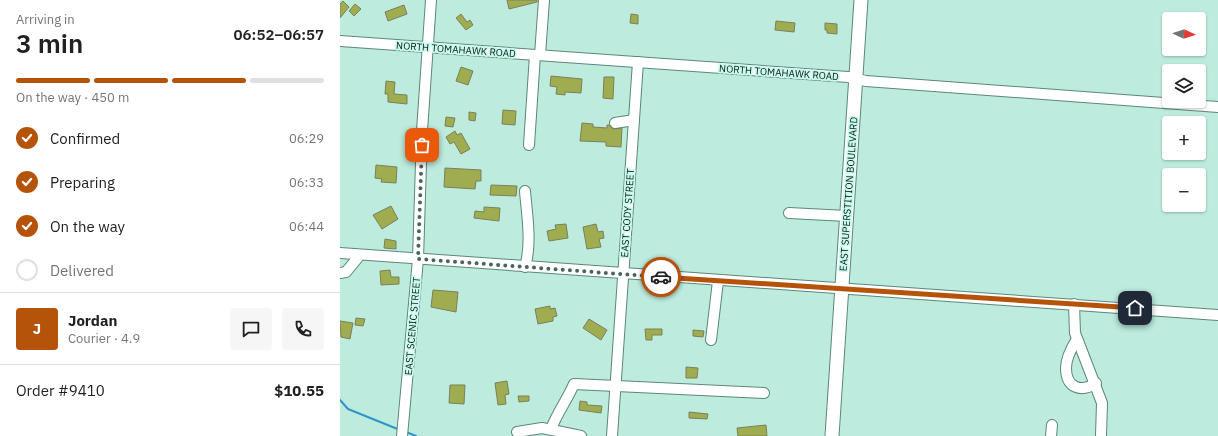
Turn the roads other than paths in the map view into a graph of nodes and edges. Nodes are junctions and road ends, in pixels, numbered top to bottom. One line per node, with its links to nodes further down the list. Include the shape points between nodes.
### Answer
1 (431, 0): 5 (street, EAST SCENIC STREET)
2 (544, 0): 6 (street)
3 (861, 0): 8 (main road, EAST SUPERSTITION BOULEVARD)
4 (340, 41): 5 (street, NORTH TOMAHAWK ROAD)
5 (428, 47): 6 (street, NORTH TOMAHAWK ROAD); 18 (street, EAST SCENIC STREET, via 422,131)
6 (538, 55): 7 (street, NORTH TOMAHAWK ROAD); 12 (street)
7 (638, 62): 8 (street, NORTH TOMAHAWK ROAD, via 848,77); 10 (street, EAST CODY STREET)
8 (856, 80): 9 (street, NORTH TOMAHAWK ROAD); 15 (main road, EAST SUPERSTITION BOULEVARD)
9 (1218, 106)
10 (634, 120): 11 (street); 21 (street, EAST CODY STREET)
11 (615, 123)
12 (529, 145)
13 (525, 191): 19 (street, via 529,228)
14 (789, 213): 15 (street)
15 (847, 216): 23 (main road, EAST SUPERSTITION BOULEVARD)
16 (340, 253): 17 (street)
17 (360, 255): 18 (street); 20 (street, via 346,272)
18 (418, 259): 19 (street); 34 (street, EAST SCENIC STREET)
19 (525, 267): 21 (street)
20 (340, 274)
21 (623, 274): 22 (street); 29 (street, EAST CODY STREET)
22 (718, 281): 23 (street); 27 (street)
23 (842, 289): 24 (street); 37 (main road, EAST SUPERSTITION BOULEVARD)
24 (1074, 304): 25 (street); 26 (street, via 1074,322)
25 (1218, 315)
26 (1078, 339): 28 (street); 28 (street, via 1072,346 1067,360 1069,378 1077,388 1082,389)
27 (711, 340)
28 (1096, 382): 39 (street, via 1102,403)
29 (615, 386): 30 (street); 32 (street, via 574,384); 36 (street, EAST CODY STREET)
30 (764, 393)
31 (1052, 425): 38 (street)
32 (551, 429): 33 (street); 35 (street)
33 (517, 432)
34 (402, 436)
35 (581, 436)
36 (612, 436)
37 (832, 436)
38 (1051, 436)
39 (1101, 436)

